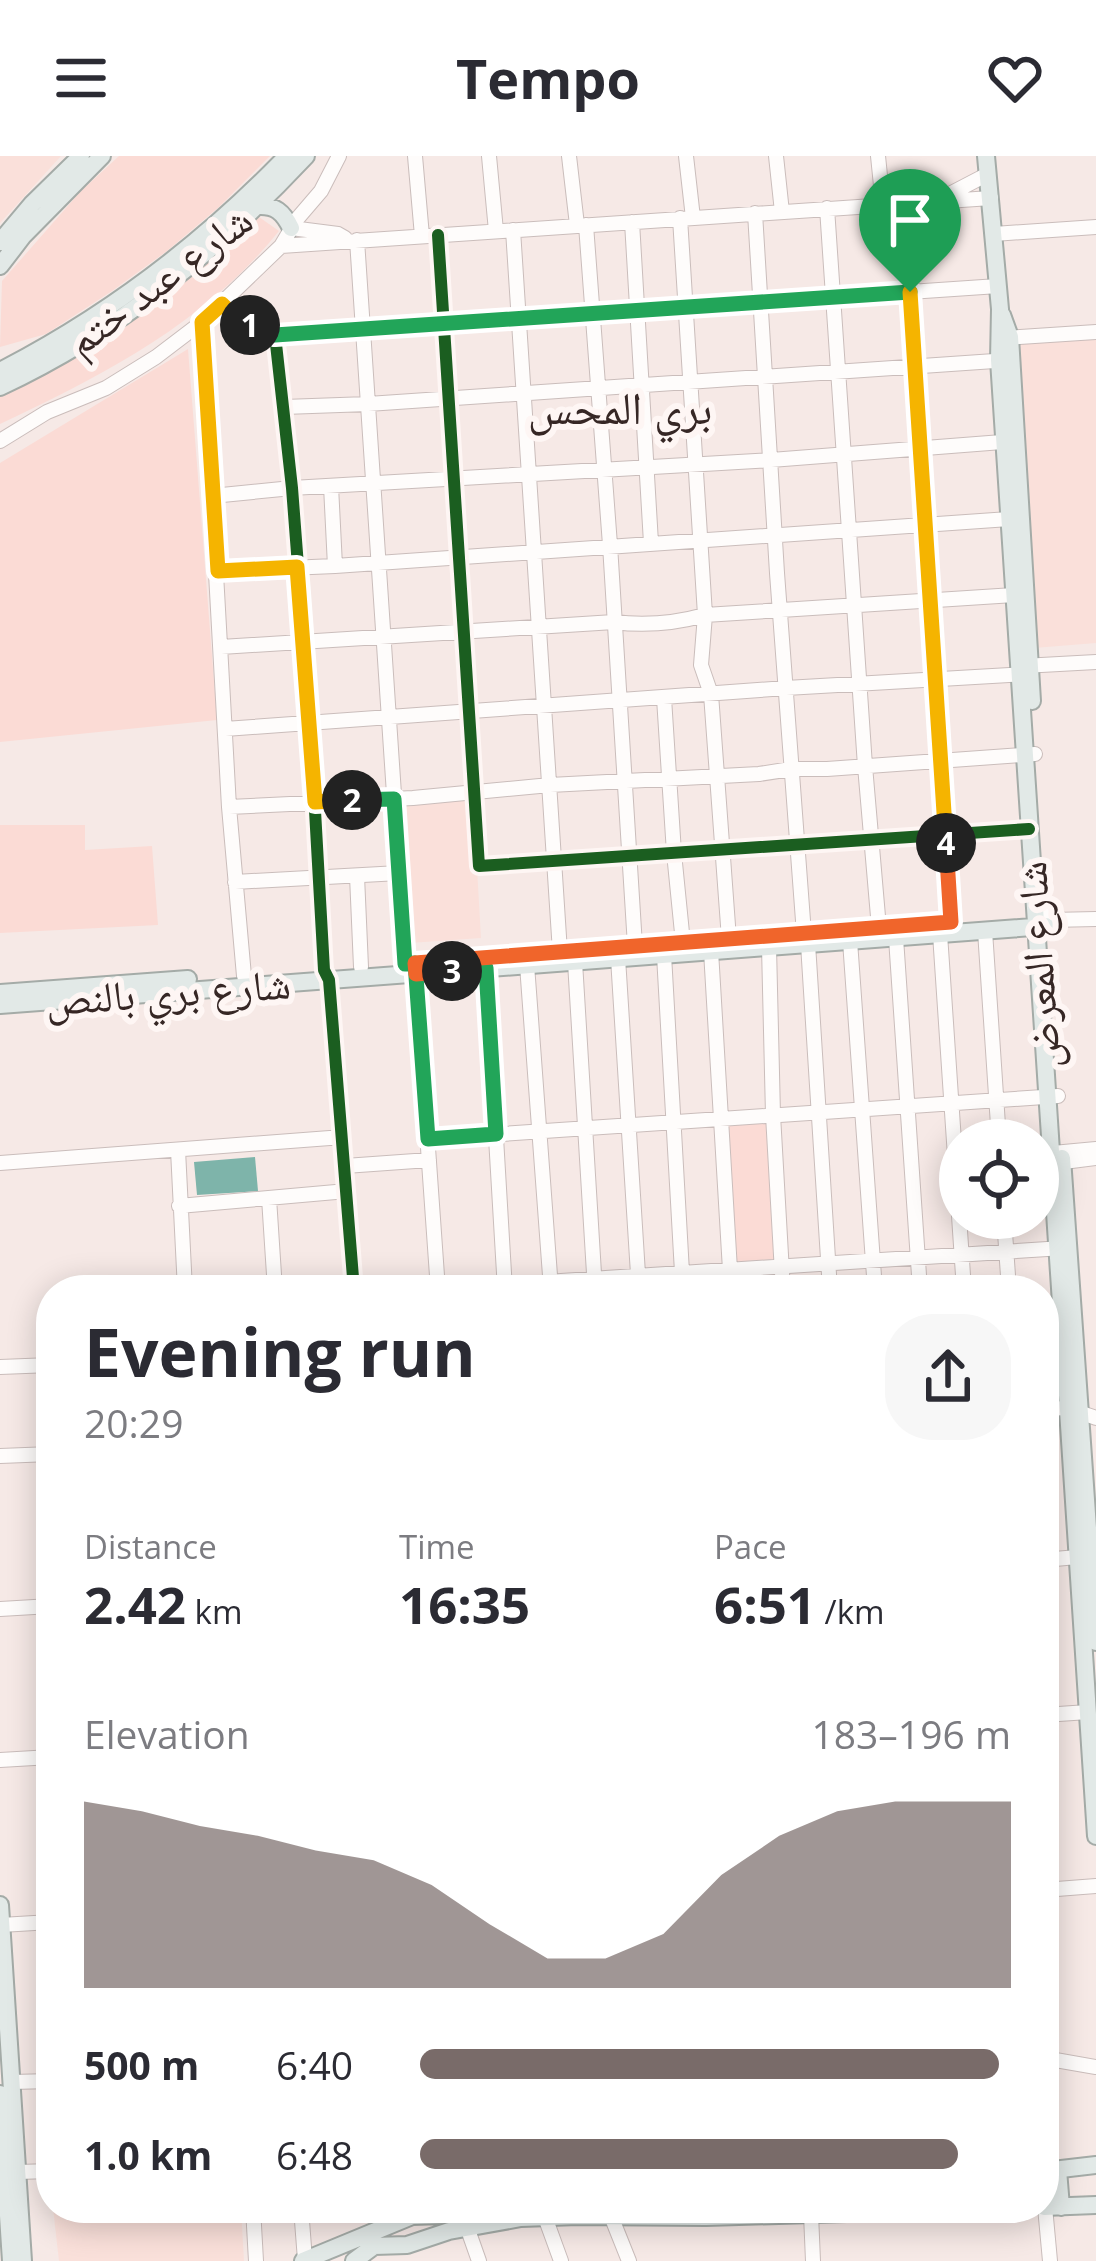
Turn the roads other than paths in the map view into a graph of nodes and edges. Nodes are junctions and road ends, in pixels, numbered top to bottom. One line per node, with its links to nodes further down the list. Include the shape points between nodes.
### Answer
1 (81, 156): 33 (main road)
2 (102, 156): 35 (main road)
3 (287, 156): 53 (main road, شارع عبد ختم, via 165,266)
4 (306, 156): 18 (main road, شارع عبد ختم)
5 (339, 156): 13 (street)
6 (415, 156): 31 (street)
7 (489, 156): 28 (street)
8 (569, 156): 24 (street)
9 (686, 156): 22 (street)
10 (776, 156): 20 (street)
11 (878, 156): 17 (street)
12 (990, 162): 14 (main road, شارع المعرض); 15 (street)
13 (321, 191): 26 (street); 29 (street, via 318,219)
14 (991, 198): 15 (street); 30 (main road, شارع المعرض)
15 (936, 201): 16 (street)
16 (903, 203): 17 (street); 37 (street)
17 (883, 205): 19 (street)
18 (258, 206): 26 (main road, via 270,205); 58 (main road, شارع عبد ختم, via 113,324)
19 (827, 208): 20 (street); 38 (street)
20 (782, 212): 21 (street)
21 (755, 213): 22 (street); 39 (street)
22 (686, 218): 23 (street); 41 (street)
23 (632, 222): 24 (street); 42 (street)
24 (581, 225): 27 (street); 43 (street)
25 (1096, 227): 30 (street)
26 (291, 228): 29 (street); 34 (street)
27 (513, 230): 28 (street); 44 (street)
28 (496, 231): 31 (street)
29 (328, 234): 32 (street)
30 (994, 234): 36 (main road, شارع المعرض)
31 (430, 235): 32 (street); 46 (street)
32 (353, 240): 34 (street); 47 (street)
33 (0, 242)
34 (281, 246): 40 (street)
35 (0, 266)
36 (998, 286): 37 (street); 50 (main road, شارع المعرض)
37 (910, 292): 38 (street); 52 (street)
38 (835, 298): 39 (street); 54 (street)
39 (761, 301): 41 (street); 55 (street)
40 (222, 304): 45 (street); 49 (street)
41 (685, 308): 42 (street); 56 (street)
42 (637, 312): 43 (street); 57 (street)
43 (593, 314): 44 (street); 59 (street)
44 (518, 317): 46 (street); 60 (street)
45 (202, 322): 64 (street, via 106,388); 77 (street)
46 (443, 323): 47 (street); 61 (street)
47 (362, 329): 49 (street); 62 (street)
48 (1096, 332): 50 (street)
49 (275, 335): 63 (street)
50 (1004, 338): 51 (main road, شارع المعرض)
51 (1005, 360): 52 (street); 65 (main road, شارع المعرض)
52 (914, 367): 54 (street); 66 (street)
53 (0, 371)
54 (839, 371): 55 (street); 67 (street)
55 (766, 376): 56 (street); 68 (street)
56 (690, 381): 57 (street); 69 (street)
57 (641, 384): 59 (street); 70 (street)
58 (0, 387)
59 (598, 387): 60 (street); 71 (street)
60 (523, 392): 61 (street); 72 (street)
61 (449, 398): 62 (street); 73 (street)
62 (368, 404): 63 (street); 74 (street)
63 (284, 407): 76 (street)
64 (0, 441)
65 (1010, 442): 66 (street); 78 (main road, شارع المعرض); 103 (main road, شارع المعرض)
66 (919, 450): 67 (street); 79 (street)
67 (846, 453): 68 (street); 80 (street)
68 (771, 460): 69 (street); 81 (street)
69 (695, 463): 70 (street); 82 (street)
70 (646, 466): 71 (street); 83 (street)
71 (604, 469): 72 (street); 84 (street)
72 (528, 473): 73 (street); 85 (street)
73 (455, 479): 74 (street); 86 (street)
74 (373, 484): 75 (street); 87 (street)
75 (331, 486): 76 (street); 88 (street)
76 (292, 488): 77 (street); 89 (street)
77 (212, 496): 90 (street)
78 (1009, 519): 79 (street); 91 (main road, شارع المعرض)
79 (924, 525): 80 (street); 92 (street)
80 (850, 530): 81 (street); 93 (street)
81 (775, 536): 82 (street); 94 (street)
82 (701, 541): 83 (street); 95 (street)
83 (651, 543): 84 (street)
84 (610, 545): 85 (street); 96 (street)
85 (534, 551): 86 (street); 97 (street)
86 (460, 557): 87 (street); 98 (street)
87 (378, 563): 88 (street); 99 (street)
88 (334, 566): 89 (street)
89 (297, 567): 90 (street); 100 (street)
90 (218, 571): 101 (street)
91 (1014, 595): 92 (street); 103 (main road, شارع المعرض)
92 (929, 601): 93 (street); 104 (street)
93 (854, 605): 94 (street); 105 (street)
94 (782, 611): 95 (street); 106 (street)
95 (705, 615): 96 (street); 107 (street, via 701,664)
96 (614, 622): 97 (street); 109 (street)
97 (538, 628): 98 (street); 110 (street)
98 (465, 633): 99 (street); 111 (street)
99 (383, 638): 100 (street); 112 (street)
100 (302, 642): 101 (street); 113 (street)
101 (221, 647): 114 (street)
102 (1096, 662): 103 (street)
103 (1024, 670): 104 (street); 115 (main road, شارع المعرض)
104 (934, 680): 105 (street); 116 (street)
105 (860, 685): 106 (street); 117 (street)
106 (786, 688): 107 (street); 118 (street)
107 (711, 694): 108 (street); 119 (street)
108 (664, 698): 109 (street); 120 (street)
109 (619, 701): 110 (street); 121 (street)
110 (544, 707): 111 (street); 122 (street)
111 (469, 712): 112 (street); 123 (street)
112 (389, 717): 113 (street); 124 (street)
113 (310, 722): 114 (street); 125 (street)
114 (225, 729): 126 (street)
115 (1029, 754): 116 (street); 127 (main road, شارع المعرض); 140 (main road, شارع المعرض)
116 (940, 760): 117 (street); 128 (street)
117 (865, 766): 118 (street); 129 (street)
118 (791, 769): 119 (street); 130 (street)
119 (718, 775): 120 (street); 131 (street)
120 (669, 779): 121 (street); 132 (street)
121 (624, 782): 122 (street); 133 (street)
122 (550, 785): 123 (street); 134 (street)
123 (475, 793): 124 (street); 134 (street, via 479,866)
124 (394, 799): 125 (street); 135 (street)
125 (315, 802): 126 (street); 137 (street)
126 (230, 807): 138 (street)
127 (1029, 829): 128 (street); 140 (main road, شارع المعرض)
128 (946, 835): 129 (street); 142 (street)
129 (871, 840): 130 (street); 141 (street)
130 (796, 844): 131 (street); 146 (street)
131 (722, 849): 132 (street); 145 (street)
132 (674, 853): 133 (street); 148 (street)
133 (629, 856): 134 (street); 149 (street)
134 (553, 862): 153 (street)
135 (399, 873): 136 (street); 158 (street)
136 (357, 876): 137 (street); 156 (street)
137 (320, 877): 138 (street); 159 (street)
138 (235, 882): 160 (street)
139 (1096, 920): 140 (street, شارع بري بالنص)
140 (1042, 921): 142 (main road, شارع بري بالنص); 143 (main road, شارع بري بالنص); 162 (main road, شارع المعرض)
141 (879, 928): 142 (main road, شارع بري بالنص); 146 (main road, شارع بري بالنص)
142 (946, 928): 143 (main road, شارع بري بالنص); 144 (main road, شارع بري بالنص); 164 (street)
143 (985, 931): 163 (street)
144 (896, 938): 147 (main road, شارع بري بالنص); 165 (street)
145 (729, 939): 146 (main road, شارع بري بالنص); 148 (main road, شارع بري بالنص)
146 (806, 939): 147 (main road, شارع بري بالنص); 150 (main road, شارع بري بالنص); 167 (street)
147 (850, 941): 166 (street)
148 (683, 943): 149 (main road, شارع بري بالنص)
149 (635, 946): 153 (main road, شارع بري بالنص)
150 (769, 947): 151 (main road, شارع بري بالنص); 168 (street)
151 (711, 951): 152 (main road, شارع بري بالنص); 169 (street)
152 (664, 955): 154 (main road, شارع بري بالنص); 172 (street)
153 (567, 957): 154 (main road, شارع بري بالنص); 155 (main road, شارع بري بالنص); 158 (main road, شارع بري بالنص); 174 (street)
154 (618, 958): 173 (street)
155 (527, 965): 157 (main road, شارع بري بالنص); 175 (street)
156 (361, 968): 158 (main road, شارع بري بالنص); 159 (main road, شارع بري بالنص)
157 (486, 968): 158 (main road, شارع بري بالنص); 176 (street)
158 (410, 969): 159 (main road, شارع بري بالنص); 178 (street)
159 (327, 975): 160 (main road, شارع بري بالنص); 161 (main road, شارع بري بالنص); 177 (street)
160 (244, 976): 161 (main road, شارع بري بالنص)
161 (1, 995)
162 (1052, 1096): 163 (street); 171 (main road, شارع المعرض)
163 (995, 1100): 164 (street); 170 (street)
164 (953, 1103): 165 (street); 194 (street)
165 (908, 1106): 166 (street); 195 (street)
166 (861, 1109): 167 (street); 196 (street)
167 (820, 1112): 168 (street); 197 (street)
168 (773, 1115): 169 (street); 198 (street)
169 (722, 1119): 172 (street); 199 (street)
170 (997, 1119)
171 (1053, 1119)
172 (672, 1122): 173 (street); 200 (street)
173 (629, 1125): 174 (street); 208 (street)
174 (585, 1128): 175 (street); 207 (street)
175 (540, 1131): 176 (street); 206 (street)
176 (496, 1134): 178 (street); 205 (street)
177 (344, 1138): 180 (street); 186 (street)
178 (428, 1139): 184 (street)
179 (1096, 1149): 181 (street)
180 (178, 1150): 185 (street); 190 (street)
181 (1059, 1157)
182 (1059, 1158): 183 (street)
183 (1096, 1159)
184 (429, 1160): 186 (street); 204 (street)
185 (0, 1163)
186 (345, 1166): 187 (street)
187 (347, 1191): 188 (street); 203 (street)
188 (269, 1198): 190 (street); 202 (street)
189 (1059, 1203): 192 (main road, شارع المعرض)
190 (179, 1206): 201 (street)
191 (1005, 1239): 193 (street)
192 (1062, 1248): 193 (street); 218 (main road, شارع المعرض)
193 (1006, 1252): 194 (street); 215 (street)
194 (962, 1255): 195 (street); 214 (street)
195 (918, 1258): 196 (street); 213 (street)
196 (873, 1261): 197 (street); 212 (street)
197 (829, 1264): 198 (street); 211 (street)
198 (782, 1267): 199 (street); 210 (street)
199 (730, 1270): 200 (street)
200 (682, 1273): 209 (street)
201 (183, 1275)
202 (274, 1275)
203 (353, 1275)
204 (437, 1275)
205 (504, 1275)
206 (550, 1275)
207 (593, 1275)
208 (638, 1275)
209 (673, 1275)
210 (783, 1275)
211 (829, 1275)
212 (874, 1275)
213 (919, 1275)
214 (963, 1275)
215 (1008, 1275)
216 (36, 1366): 217 (street)
217 (0, 1367)
218 (1081, 1413): 222 (main road, شارع المعرض)
219 (36, 1455): 220 (street)
220 (0, 1456)
221 (1059, 1561): 222 (street)
222 (1082, 1562): 225 (main road, شارع المعرض); 226 (main road, شارع المعرض)
223 (36, 1607): 224 (street)
224 (0, 1609)
225 (1096, 1642)
226 (1088, 1712): 227 (street); 228 (main road, شارع المعرض)
227 (1059, 1714)
228 (1093, 1743): 231 (main road, شارع المعرض)
229 (36, 1758): 230 (street)
230 (0, 1760)
231 (1096, 1836)
232 (1096, 1886): 233 (street)
233 (1059, 1890)
234 (0, 1905): 236 (main road)
235 (36, 1923): 236 (street)
236 (1, 1925): 240 (main road)
237 (1059, 2061): 238 (street)
238 (1096, 2067)
239 (36, 2083): 240 (street)
240 (6, 2088): 241 (main road); 245 (main road)
241 (1, 2116): 258 (main road)
242 (1096, 2165): 243 (main road)
243 (1059, 2170)
244 (36, 2172): 245 (street)
245 (17, 2173): 258 (main road)
246 (1096, 2205): 247 (main road)
247 (1059, 2207)
248 (254, 2223): 260 (street)
249 (302, 2223): 261 (street)
250 (394, 2223): 261 (main road)
251 (476, 2223): 256 (main road)
252 (547, 2223): 264 (street)
253 (613, 2223): 259 (street)
254 (810, 2223): 265 (street)
255 (1050, 2223): 266 (street)
256 (466, 2227): 257 (main road); 263 (street)
257 (409, 2253): 262 (main road, via 374,2246)
258 (12, 2260)
259 (625, 2260)
260 (256, 2261)
261 (304, 2261)
262 (354, 2261)
263 (479, 2261)
264 (561, 2261)
265 (813, 2261)
266 (1050, 2261)

